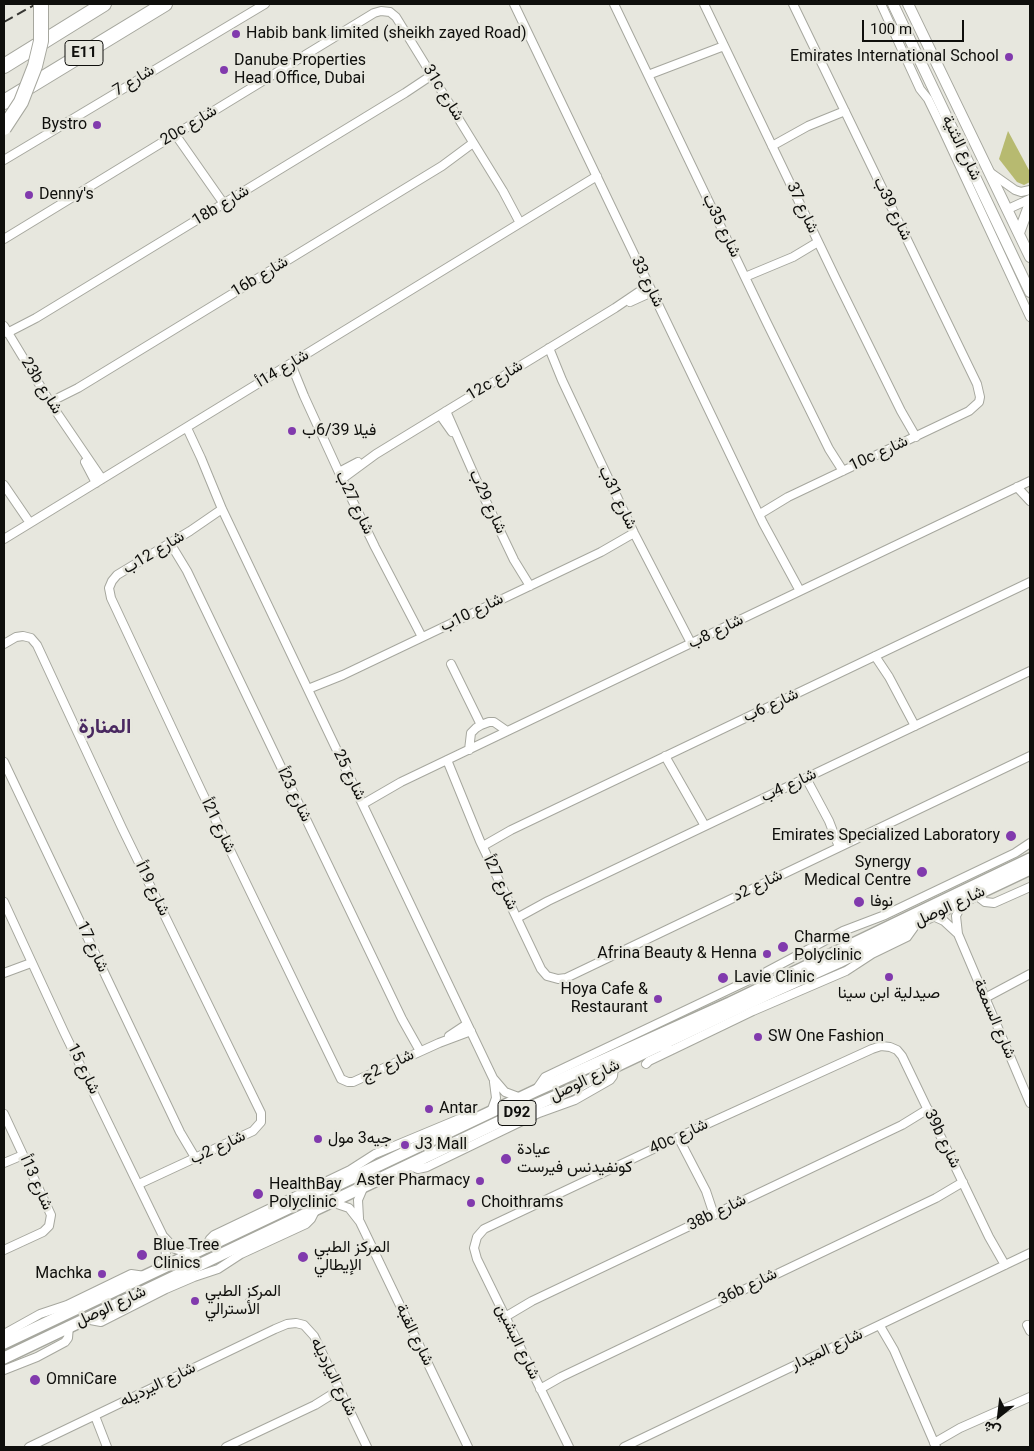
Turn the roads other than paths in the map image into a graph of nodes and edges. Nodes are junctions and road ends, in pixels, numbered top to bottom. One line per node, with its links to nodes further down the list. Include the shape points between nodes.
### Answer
1 (41, 4): 21 (highway, bridge, via 42,28 35,66 21,102)
2 (104, 4): 16 (highway, E11)
3 (165, 4): 19 (highway, E11)
4 (265, 4): 26 (street, شارع 7)
5 (514, 4): 28 (street, شارع 33)
6 (614, 4): 17 (street, شارع 35ب)
7 (704, 4): 15 (street, شارع 37)
8 (794, 4): 20 (street, شارع 39ب)
9 (881, 4): 13 (street)
10 (893, 4): 14 (main road, شارع الثنية)
11 (908, 4): 27 (main road, شارع الثنية)
12 (374, 13): 18 (street, 31c شارع, via 386,11 396,18); 22 (street, 20c شارع)
13 (893, 29): 14 (main road); 42 (street)
14 (908, 37): 23 (main road, شارع الثنية)
15 (722, 43): 17 (street); 24 (street, شارع 37)
16 (4, 66)
17 (649, 77): 39 (street, شارع 35ب)
18 (433, 78): 25 (street, 31c شارع); 32 (street, 18b شارع)
19 (4, 102)
20 (844, 109): 24 (street); 47 (street, شارع 39ب, via 977,384 979,402)
21 (4, 128)
22 (178, 132): 32 (street); 36 (street, 20c شارع)
23 (957, 140): 33 (main road, via 968,150 998,210); 41 (main road, شارع الثنية)
24 (771, 143): 37 (street, شارع 37)
25 (475, 146): 34 (street, 31c شارع); 46 (street, 16b شارع)
26 (4, 160)
27 (987, 169): 29 (street, via 1015,190); 33 (main road, شارع الثنية)
28 (598, 179): 34 (street, شارع 14أ); 40 (street, شارع 33)
29 (1030, 190)
30 (1030, 199): 33 (street)
31 (1030, 203): 35 (main road)
32 (222, 205): 43 (street, 18b شارع, via 36,318)
33 (1008, 209): 35 (main road, شارع الثنية)
34 (522, 221): 45 (street, شارع 14أ)
35 (1024, 237): 38 (main road, شارع الثنية)
36 (4, 238)
37 (819, 244): 39 (street); 50 (street, شارع 37)
38 (1030, 257)
39 (746, 280): 51 (street, شارع 35ب)
40 (651, 288): 44 (street, 12c شارع); 59 (street, شارع 33)
41 (1030, 292)
42 (1030, 317)
43 (7, 332): 46 (street, 23b شارع)
44 (546, 350): 48 (street, 12c شارع); 61 (street, شارع 31ب)
45 (288, 365): 49 (street, شارع 14أ); 52 (street, شارع 27ب)
46 (51, 404): 53 (street, 23b شارع)
47 (969, 411): 50 (street, 10c شارع)
48 (443, 413): 52 (street, 12c شارع); 66 (street, شارع 29ب)
49 (184, 429): 53 (street, شارع 14أ); 58 (street, شارع 25)
50 (914, 438): 51 (street, 10c شارع)
51 (840, 473): 59 (street, 10c شارع)
52 (340, 475): 68 (street, شارع 27ب)
53 (99, 481): 60 (street, شارع 14أ)
54 (1030, 481): 56 (street, شارع 8ب)
55 (5, 487): 60 (street)
56 (1017, 488): 57 (street); 67 (street, شارع 8ب)
57 (1030, 500)
58 (223, 511): 63 (street, شارع 12ب); 74 (street, شارع 25)
59 (758, 512): 67 (street, شارع 33)
60 (28, 525): 62 (street, شارع 14أ)
61 (635, 536): 66 (street, شارع 10ب); 70 (street, شارع 31ب)
62 (4, 539)
63 (173, 542): 64 (street, شارع 12ب); 108 (street, شارع 23أ)
64 (117, 575): 110 (street, شارع 21أ, via 110,584 111,598)
65 (1030, 582): 71 (street, شارع 6ب)
66 (528, 587): 68 (street, شارع 10ب)
67 (798, 592): 70 (street, شارع 8ب)
68 (419, 639): 74 (street, شارع 10ب)
69 (4, 644): 118 (street, شارع 19أ, via 24,636 37,645 261,1113 261,1122)
70 (688, 645): 77 (street, شارع 8ب)
71 (878, 655): 76 (street); 79 (street, شارع 6ب)
72 (451, 664): 75 (street)
73 (1030, 671): 76 (street, شارع 4ب)
74 (309, 692): 84 (street, شارع 25)
75 (481, 725): 77 (street, via 494,722); 78 (street, via 472,733)
76 (913, 727): 83 (street, شارع 4ب)
77 (507, 732): 78 (street, شارع 8ب)
78 (469, 750): 82 (street, شارع 8ب)
79 (668, 755): 85 (street); 87 (street, شارع 6ب)
80 (1030, 756): 88 (street, شارع 2د)
81 (4, 762): 121 (street, شارع 17)
82 (444, 762): 84 (street, شارع 8ب); 87 (street, شارع 27أ)
83 (808, 777): 85 (street, شارع 4ب); 88 (street)
84 (361, 802): 104 (street, شارع 25)
85 (703, 827): 95 (street, شارع 4ب)
86 (1030, 843): 112 (street, via 545,1077)
87 (481, 844): 95 (street, شارع 27أ)
88 (841, 846): 100 (street, شارع 2د, via 566,978 551,978)
89 (1030, 859): 112 (main road, شارع الوصل / D92, via 730,1003)
90 (1030, 869): 92 (main road, شارع الوصل / D92)
91 (1030, 886): 92 (street, via 994,903 985,902)
92 (976, 895): 93 (main road, شارع الوصل / D92)
93 (964, 901): 96 (main road, شارع الوصل / D92); 98 (street, شارع السمعة, via 956,916)
94 (4, 902): 99 (street, شارع 15)
95 (516, 916): 100 (street, شارع 27أ)
96 (933, 916): 97 (main road, شارع الوصل / D92); 98 (street, شارع السمعة, via 950,925)
97 (918, 922): 105 (main road, شارع الوصل / D92); 107 (street, via 904,939 850,969)
98 (958, 934): 103 (street, شارع السمعة)
99 (30, 960): 101 (street); 125 (street, شارع 15)
100 (541, 970)
101 (4, 972)
102 (1030, 974): 103 (street)
103 (984, 995): 114 (street, شارع السمعة)
104 (469, 1028): 108 (street, شارع 2ج); 111 (street, شارع 25)
105 (659, 1046): 107 (street); 124 (main road, شارع الوصل / D92)
106 (890, 1046): 116 (street, 39b شارع, via 902,1056); 119 (street, 40c شارع, via 872,1049)
107 (672, 1050): 109 (street)
108 (418, 1053): 110 (street, شارع 2ج, via 353,1082 344,1081)
109 (646, 1064)
110 (339, 1076)
111 (493, 1078): 113 (street, شارع 25, via 505,1092); 115 (street, شارع 25, via 496,1095)
112 (535, 1091): 113 (main road, شارع الوصل / D92)
113 (521, 1098): 115 (main road, شارع الوصل / D92)
114 (1030, 1103)
115 (490, 1112): 133 (main road, شارع الوصل / D92)
116 (929, 1112): 123 (street, 39b شارع); 127 (street, 38b شارع)
117 (4, 1114): 120 (street, شارع 13أ)
118 (253, 1132): 121 (street, شارع 2ب)
119 (681, 1136): 127 (street); 130 (street, 40c شارع, via 484,1229)
120 (22, 1153): 122 (street); 131 (street, شارع 13أ, via 51,1219 43,1232)
121 (194, 1160): 125 (street, شارع 2ب)
122 (4, 1161)
123 (964, 1185): 134 (street, 39b شارع); 145 (street, 36b شارع)
124 (364, 1186): 126 (main road, شارع الوصل / D92); 128 (street, شارع القبة, via 357,1204)
125 (140, 1187): 129 (street, شارع 15)
126 (331, 1202): 128 (street, شارع القبة, via 349,1208); 140 (main road, شارع الوصل / D92)
127 (718, 1213): 137 (street, 38b شارع)
128 (360, 1222): 155 (street, شارع القبة)
129 (163, 1236): 133 (street, شارع 15, via 175,1249); 135 (street, شارع 15, via 166,1254)
130 (474, 1242): 137 (street, شارع البشين, via 477,1259)
131 (4, 1250)
132 (1030, 1253): 134 (street, شارع الميدار)
133 (193, 1254): 135 (main road, شارع الوصل / D92)
134 (1003, 1266): 139 (street, شارع الميدار)
135 (159, 1270): 136 (main road, شارع الوصل / D92)
136 (147, 1276): 141 (street, via 131,1274 40,1314); 142 (main road, شارع الوصل / D92)
137 (503, 1315): 145 (street, شارع البشين)
138 (287, 1324): 146 (street, شارع اليارديله, via 300,1324 312,1332); 148 (street, شارع اليرديله)
139 (882, 1324): 149 (street); 156 (street, شارع الميدار)
140 (69, 1326): 143 (main road, شارع الوصل / D92); 144 (street, via 65,1342)
141 (4, 1334)
142 (4, 1343)
143 (4, 1358)
144 (4, 1370)
145 (539, 1387): 151 (street, شارع البشين)
146 (340, 1393): 153 (street); 154 (street, شارع اليارديله)
147 (1030, 1397): 149 (street)
148 (92, 1417): 150 (street); 152 (street, شارع اليرديله)
149 (934, 1443)
150 (106, 1445)
151 (567, 1445)
152 (30, 1447)
153 (226, 1447)
154 (367, 1447)
155 (468, 1447)
156 (624, 1447)

